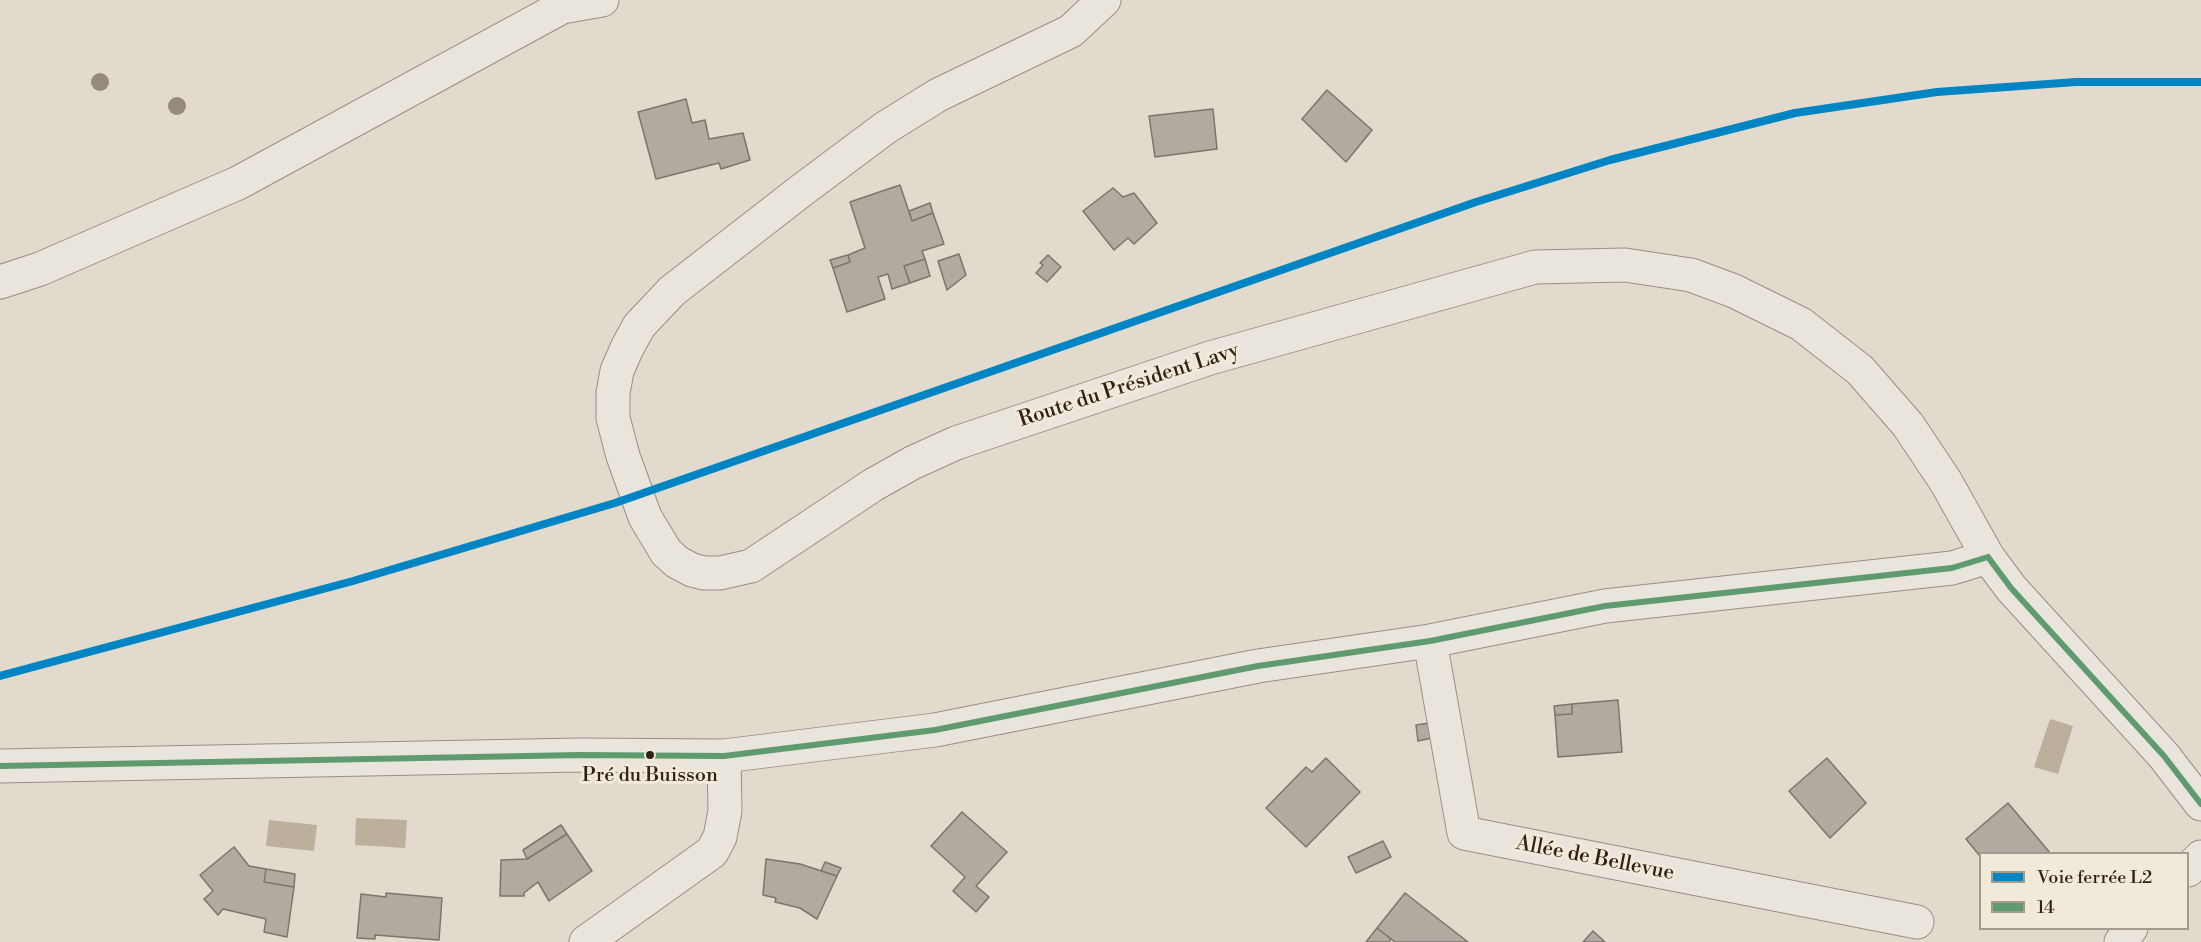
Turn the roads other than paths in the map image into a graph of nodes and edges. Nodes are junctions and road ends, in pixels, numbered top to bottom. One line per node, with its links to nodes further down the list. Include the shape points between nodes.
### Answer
1 (602, 0): 3 (street)
2 (1104, 0): 5 (street, Route du Président Lavy, via 1071,31 938,95 885,128 672,291 639,326 617,372 613,418 645,517 666,552 677,562 692,570 712,573 751,566 873,485 956,443 1210,358 1535,267 1625,265 1691,275 1734,291 1800,324 1860,370 1908,425)
3 (563, 3): 4 (street, via 238,183)
4 (0, 282)
5 (1988, 557): 6 (street, via 1952,568 1605,606); 9 (street, Route du Président Lavy, via 2011,588 2164,756)
6 (1430, 641): 7 (street, via 1258,666 935,730); 12 (street, Allée de Bellevue, via 1464,833)
7 (724, 756): 8 (street, via 567,755); 13 (street, via 725,811 720,837 712,852)
8 (0, 766)
9 (2201, 804)
10 (2201, 857): 11 (street)
11 (2189, 868)
12 (1917, 922)
13 (586, 942)

